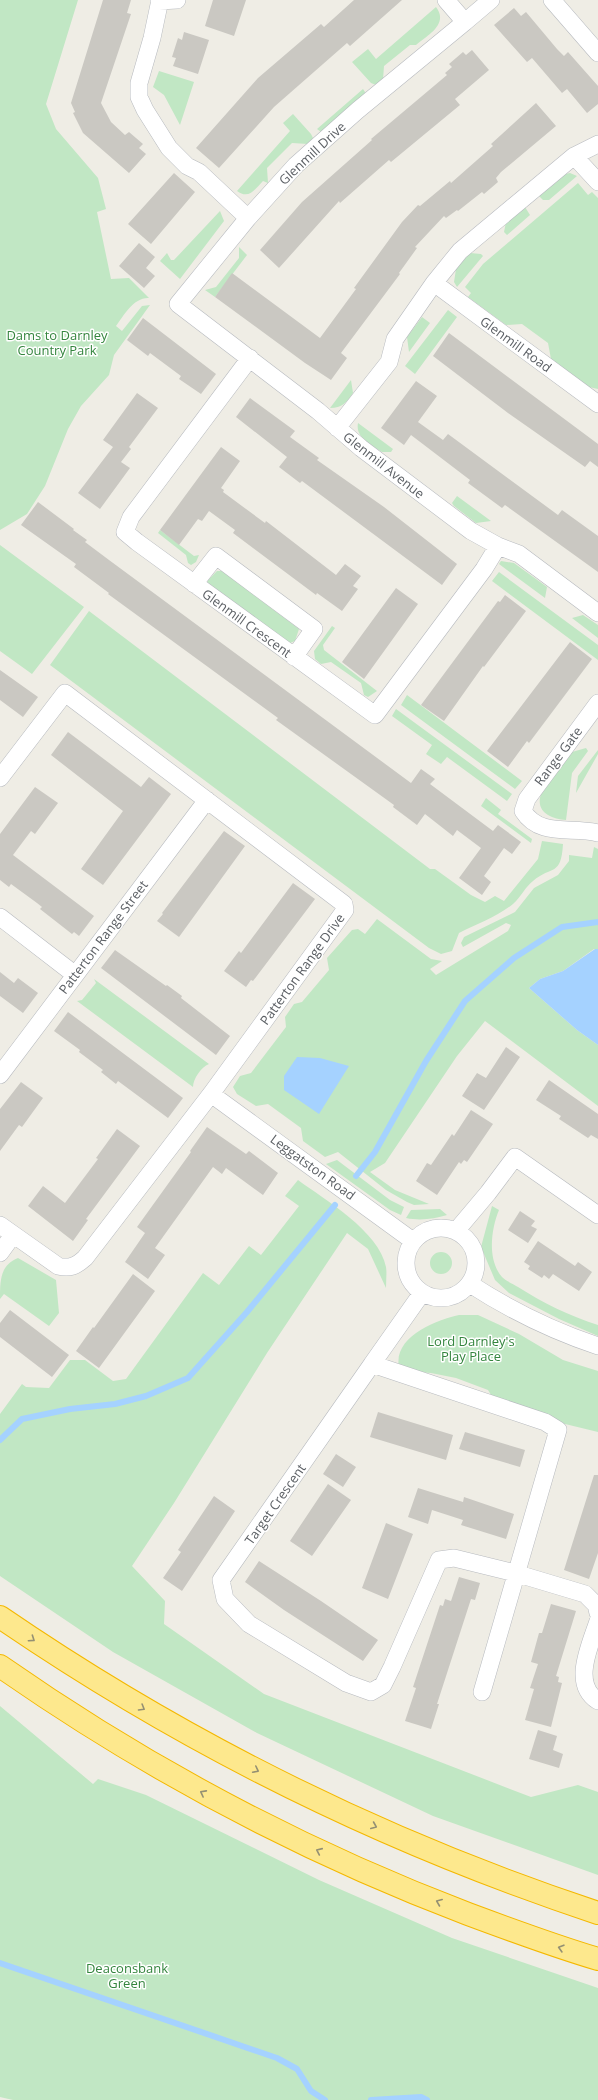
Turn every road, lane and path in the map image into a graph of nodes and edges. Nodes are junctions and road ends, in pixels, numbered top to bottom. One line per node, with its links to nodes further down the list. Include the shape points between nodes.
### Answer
1 (160, 0): 2 (street); 11 (street, via 139,83 139,97 169,148)
2 (177, 0)
3 (446, 0): 6 (street)
4 (491, 0): 6 (street, Glenmill Drive)
5 (552, 0): 7 (street)
6 (465, 22): 11 (street, Glenmill Drive, via 296,165)
7 (598, 54)
8 (598, 144): 9 (street)
9 (574, 156): 10 (street); 12 (street, via 460,251)
10 (598, 182)
11 (248, 218): 13 (street, Glenmill Drive)
12 (434, 283): 15 (street, Glenmill Road); 16 (street, via 395,338 389,362)
13 (178, 304): 14 (street, Glenmill Avenue)
14 (250, 358): 16 (street, Glenmill Avenue); 18 (street, Glenmill Crescent, via 131,518 125,532)
15 (598, 404)
16 (337, 428): 17 (street, Glenmill Avenue, via 471,531)
17 (498, 546): 19 (street, Glenmill Avenue, via 519,554); 20 (street, Glenmill Crescent, via 484,569 375,715)
18 (194, 584): 20 (street, Glenmill Crescent); 20 (street, via 216,556 314,629)
19 (598, 613)
20 (294, 657)
21 (598, 703): 24 (street, Range Gate, via 527,799 523,811 529,820 542,828)
22 (0, 778): 23 (street, Patterton Range Drive, via 65,693)
23 (206, 800): 26 (street, Patterton Range Street); 28 (street, Patterton Range Drive, via 344,904 345,910)
24 (598, 833)
25 (0, 917): 26 (street)
26 (74, 974): 27 (street, Patterton Range Street)
27 (0, 1075)
28 (211, 1094): 30 (street, Patterton Range Drive, via 85,1258 76,1266 58,1266); 32 (street, Leggatston Road)
29 (598, 1215): 31 (street, via 515,1157)
30 (6, 1230): 33 (street)
31 (456, 1231): 32 (street, via 433,1229 422,1233); 34 (street, via 474,1248 477,1260 476,1273)
32 (413, 1241): 35 (street, via 406,1263 413,1285)
33 (0, 1253)
34 (470, 1284): 35 (street, via 453,1297 442,1299); 36 (street, via 504,1306)
35 (422, 1293): 37 (street)
36 (598, 1346)
37 (372, 1364): 38 (street, via 545,1422 558,1430); 38 (street, Target Crescent, via 221,1580 225,1599 249,1624 346,1683 371,1692 383,1685 439,1560 454,1558)
38 (515, 1573): 39 (street, via 585,1594 596,1605); 43 (street)
39 (598, 1613)
40 (0, 1617): 45 (highway, one-way to 45, via 149,1711 308,1797 417,1845 512,1883)
41 (598, 1621): 44 (street, via 585,1658 584,1681 589,1695)
42 (0, 1666): 46 (highway, one-way to 42, via 554,1946 444,1904 303,1844 169,1775)
43 (482, 1692)
44 (598, 1701)
45 (598, 1913)
46 (598, 1959)

